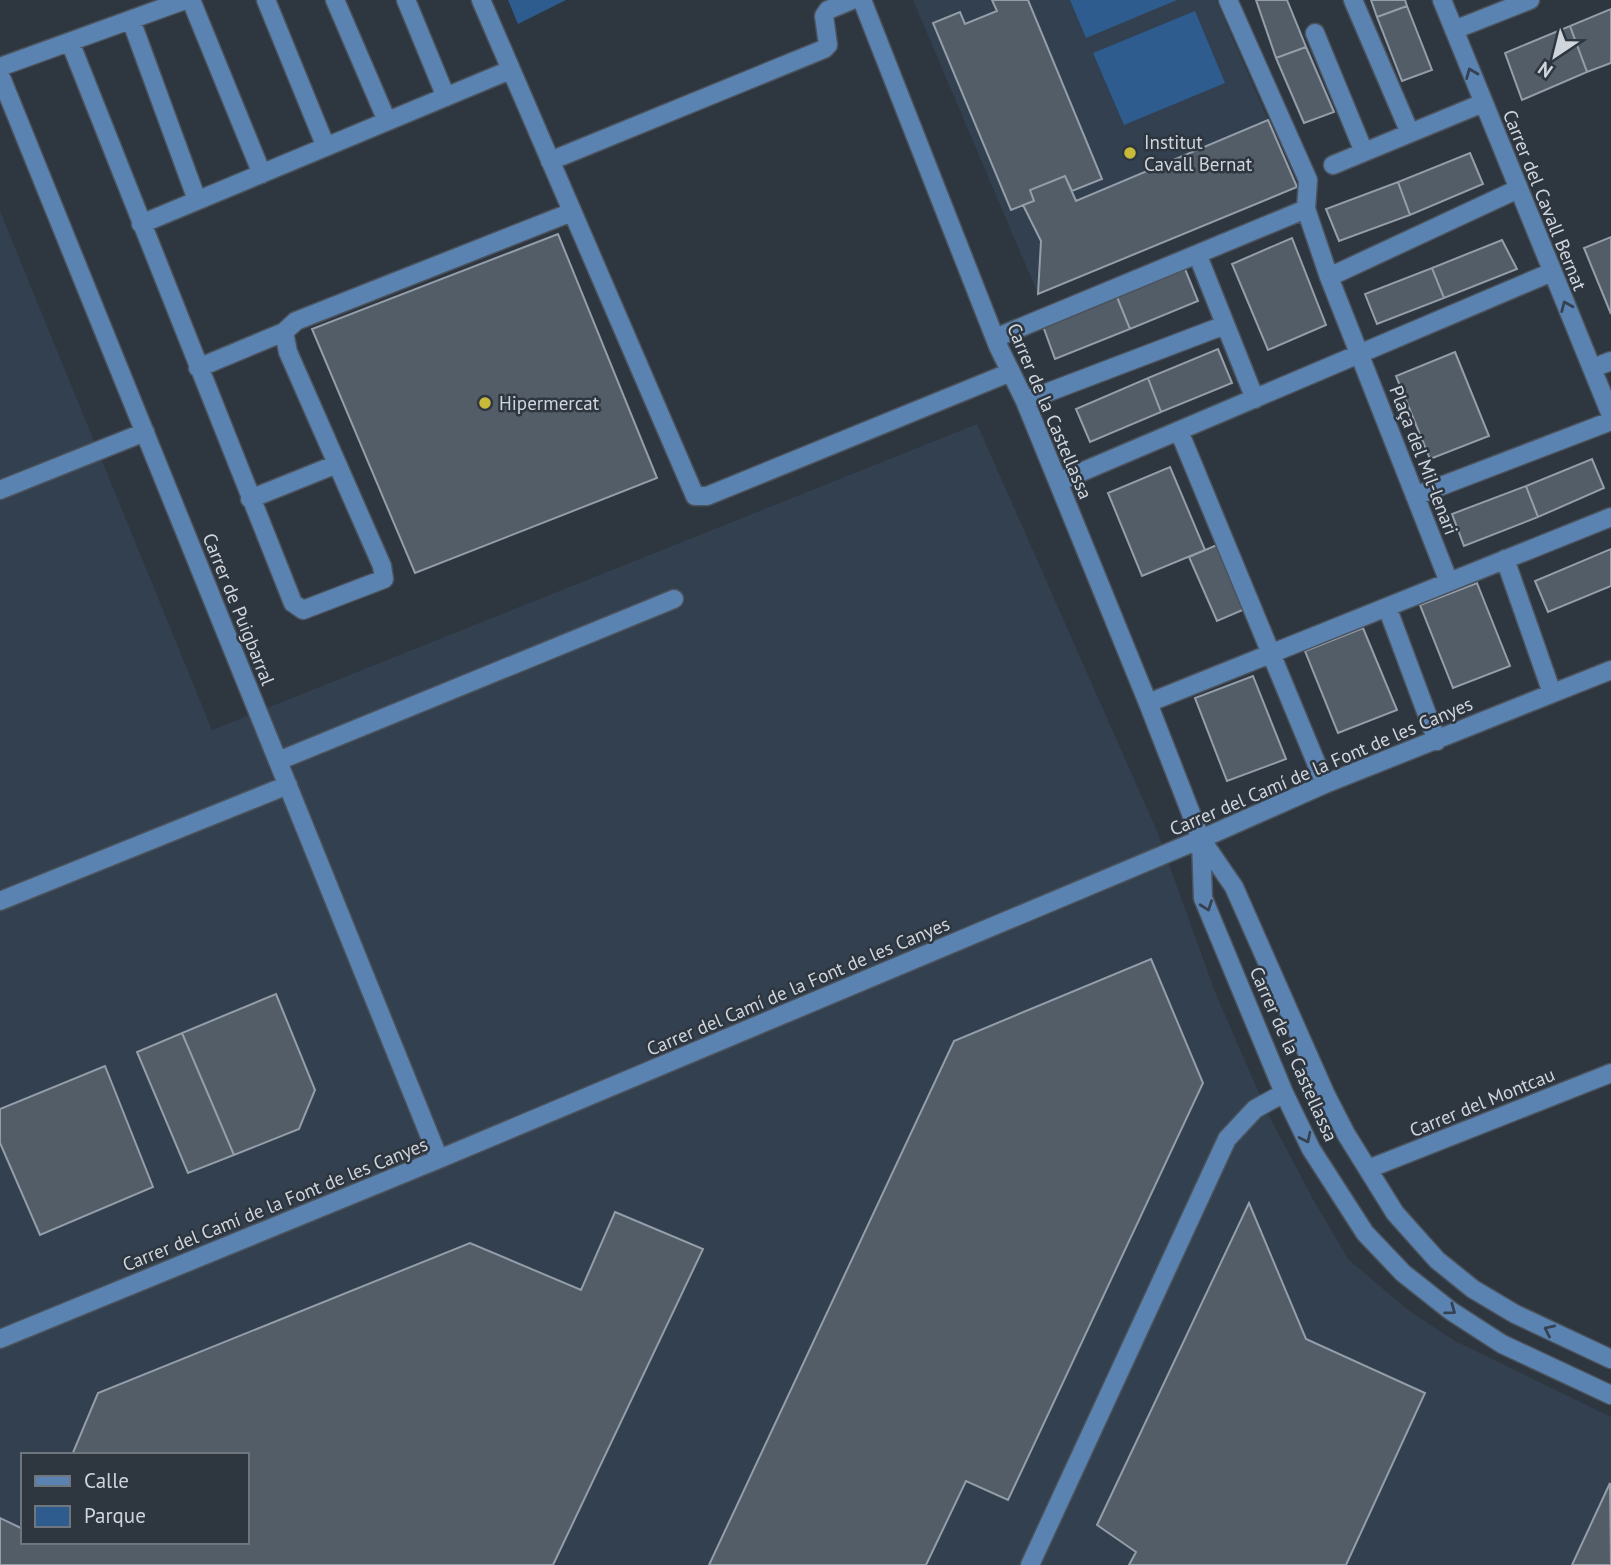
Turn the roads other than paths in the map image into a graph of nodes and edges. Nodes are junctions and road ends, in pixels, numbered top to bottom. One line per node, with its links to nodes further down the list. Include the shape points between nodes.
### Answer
1 (184, 0): 13 (street)
2 (191, 0): 27 (street)
3 (266, 0): 23 (street)
4 (335, 0): 21 (street)
5 (406, 0): 19 (street)
6 (481, 0): 17 (street)
7 (852, 0): 25 (street, via 824,16 828,45 824,49)
8 (862, 0): 38 (street, Carrer de la Castellassa)
9 (1228, 0): 30 (street, Plaça del Mil-lenari, via 1308,180)
10 (1353, 0): 22 (street)
11 (1442, 0): 14 (street, Carrer del Cavall Bernat)
12 (1530, 0): 14 (street)
13 (131, 20): 16 (street); 29 (street)
14 (1454, 30): 20 (street, Carrer del Cavall Bernat, one-way to 14)
15 (1315, 33): 24 (street)
16 (70, 42): 18 (street); 32 (street)
17 (510, 70): 19 (street); 25 (street)
18 (1, 78): 49 (street, Carrer de Puigbarral)
19 (446, 97): 21 (street)
20 (1483, 103): 22 (street); 28 (street, Carrer del Cavall Bernat)
21 (387, 121): 23 (street)
22 (1410, 133): 24 (street)
23 (326, 147): 27 (street)
24 (1364, 152): 26 (street)
25 (550, 161): 31 (street)
26 (1333, 165)
27 (262, 174): 29 (street)
28 (1518, 189): 34 (street, Carrer del Cavall Bernat); 35 (street)
29 (197, 200): 32 (street)
30 (1306, 209): 33 (street); 35 (street, Plaça del Mil-lenari)
31 (572, 212): 37 (street, via 296,321); 43 (street, via 695,496 707,496)
32 (141, 224): 41 (street)
33 (1198, 256): 36 (street); 38 (street)
34 (1552, 272): 39 (street); 42 (street, Carrer del Cavall Bernat, one-way to 34)
35 (1329, 277): 39 (street, Plaça del Mil-lenari)
36 (1226, 325): 44 (street); 45 (street)
37 (284, 332): 41 (street); 50 (street, via 288,352)
38 (995, 338): 43 (street, Carrer de la Castellassa)
39 (1360, 354): 44 (street); 53 (street, Plaça del Mil-lenari)
40 (1611, 361): 42 (street)
41 (198, 368): 54 (street)
42 (1593, 368): 46 (street, Carrer del Cavall Bernat)
43 (1011, 372): 45 (street, Carrer de la Castellassa)
44 (1255, 399): 48 (street)
45 (1025, 401): 51 (street, Carrer de la Castellassa)
46 (1611, 415)
47 (1611, 421): 53 (street)
48 (1179, 431): 51 (street); 60 (street)
49 (145, 432): 52 (street); 65 (street, Carrer de Puigbarral)
50 (337, 464): 54 (street); 54 (street, via 384,579 303,610 293,603)
51 (1058, 482): 63 (street, Carrer de la Castellassa)
52 (0, 490)
53 (1415, 496): 57 (street, Plaça del Mil-lenari)
54 (250, 499)
55 (1611, 517): 56 (street)
56 (1505, 559): 57 (street); 62 (street)
57 (1449, 582): 59 (street)
58 (674, 599): 65 (street)
59 (1387, 607): 60 (street); 64 (street)
60 (1272, 653): 63 (street); 66 (street)
61 (1611, 670): 62 (street, Carrer del Camí de la Font de les Canyes)
62 (1552, 693): 64 (street, Carrer del Camí de la Font de les Canyes)
63 (1148, 703): 68 (street, Carrer de la Castellassa)
64 (1437, 741): 66 (street, Carrer del Camí de la Font de les Canyes)
65 (278, 761): 67 (street, Carrer de Puigbarral)
66 (1325, 784): 68 (street, Carrer del Camí de la Font de les Canyes)
67 (288, 785): 69 (street); 72 (street, Carrer de Puigbarral)
68 (1201, 839): 71 (street, Carrer de la Castellassa, one-way to 71, via 1203,898); 72 (street, Carrer del Camí de la Font de les Canyes); 73 (street, Carrer de la Castellassa, via 1234,887 1325,1093)
69 (0, 901)
70 (1611, 1073): 73 (street, Carrer del Montcau)
71 (1284, 1093): 76 (street, Carrer de la Castellassa, one-way to 76, via 1337,1191 1365,1233 1403,1273 1502,1343); 77 (street, via 1255,1109 1227,1139)
72 (439, 1159): 74 (street, Carrer del Camí de la Font de les Canyes)
73 (1368, 1169): 75 (street, Carrer de la Castellassa, one-way to 73, via 1473,1289 1437,1259 1395,1213)
74 (0, 1339)
75 (1611, 1359)
76 (1611, 1395)
77 (1030, 1565)

